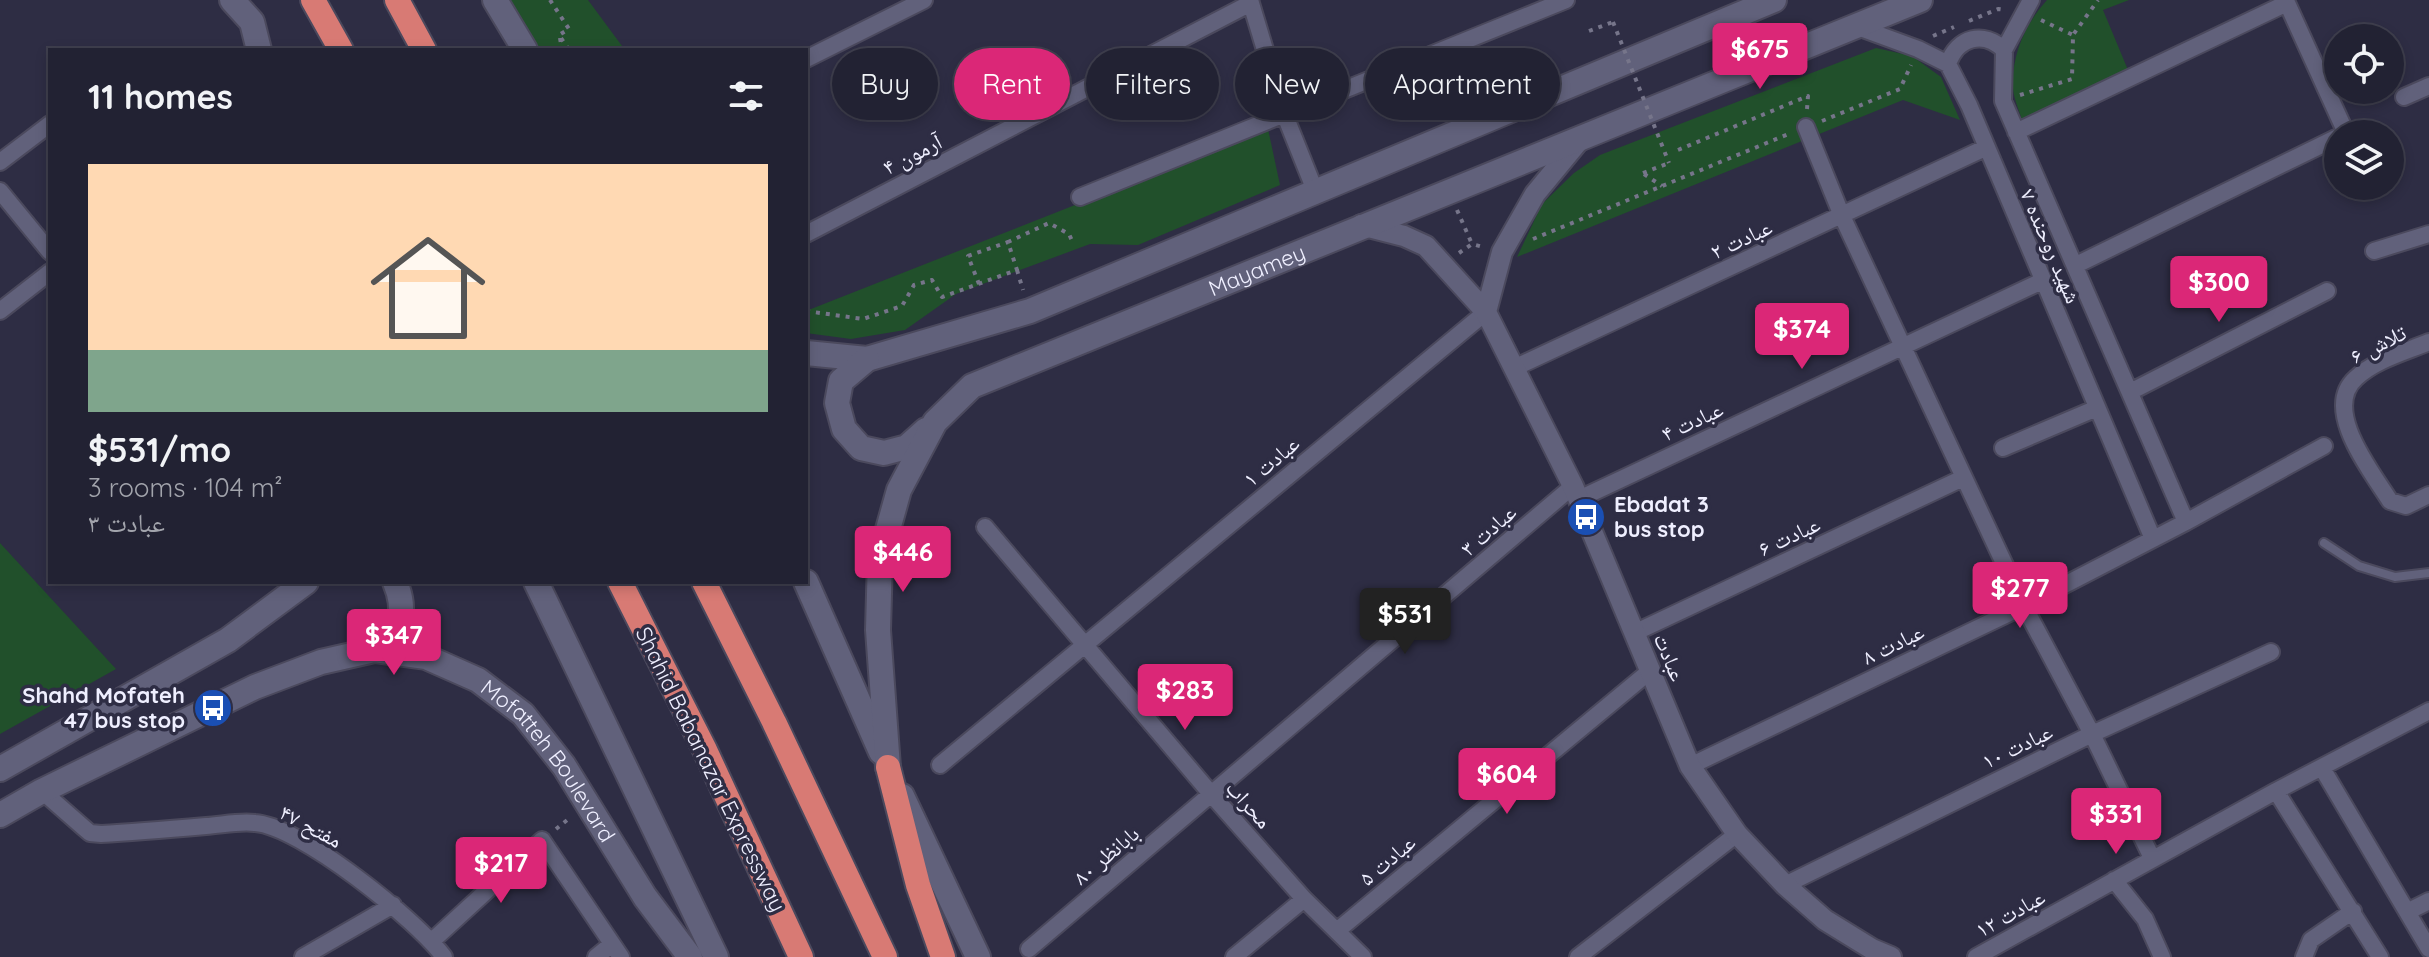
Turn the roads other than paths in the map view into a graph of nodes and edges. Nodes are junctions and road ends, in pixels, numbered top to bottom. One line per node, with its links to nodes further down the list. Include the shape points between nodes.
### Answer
1 (232, 0): 13 (main road)
2 (239, 0): 13 (main road)
3 (313, 0): 17 (highway)
4 (397, 0): 18 (highway)
5 (924, 0): 12 (street)
6 (1566, 0): 25 (street)
7 (1774, 0): 38 (main road)
8 (1920, 0): 14 (main road, Mayamey)
9 (496, 2): 19 (main road)
10 (1251, 2): 20 (street); 42 (street, آرمون ۴)
11 (2027, 6): 21 (street, شهید روحنده ۷)
12 (893, 7): 22 (street)
13 (252, 22): 15 (main road); 16 (main road)
14 (1855, 26): 23 (street); 33 (main road, Mayamey)
15 (258, 48)
16 (265, 48)
17 (340, 48)
18 (423, 48)
19 (524, 48)
20 (1265, 48)
21 (2004, 50): 23 (street, via 1987,39 1967,40); 32 (street, شهید روحنده ۷, via 2003,101)
22 (808, 58)
23 (1948, 64): 35 (street, شهید روحنده ۷)
24 (2429, 86): 26 (street)
25 (1349, 87)
26 (2404, 97)
27 (1267, 120): 39 (street)
28 (1287, 120): 38 (street)
29 (2340, 120): 32 (street, via 2287,3)
30 (48, 126): 36 (street)
31 (1806, 127): 40 (street)
32 (2016, 132): 46 (street, شهید روحنده ۷)
33 (1582, 137): 41 (main road, Mayamey); 51 (street, via 1535,194 1502,252)
34 (2324, 144): 46 (street)
35 (1985, 148): 40 (street, عبادت ۲); 48 (street, شهید روحنده ۷)
36 (0, 162)
37 (0, 191): 44 (street)
38 (1316, 193): 55 (main road, via 1030,311)
39 (1080, 197)
40 (1842, 216): 53 (street); 56 (street, عبادت ۲)
41 (1361, 225): 51 (street, عبادت, via 1426,246); 59 (main road, Mayamey, via 986,379)
42 (808, 233)
43 (2429, 234): 45 (street)
44 (48, 250)
45 (2374, 251)
46 (2076, 265): 57 (street, شهید روحنده ۷)
47 (48, 274): 50 (street)
48 (2042, 281): 53 (street, عبادت ۴); 58 (street, شهید روحنده ۷)
49 (2327, 291): 57 (street)
50 (0, 311)
51 (1486, 312): 56 (street, عبادت); 78 (street, عبادت ۱)
52 (2429, 342): 64 (street, تلاش ۶, via 2374,366 2354,379 2345,396 2348,433 2390,501 2406,506)
53 (1901, 347): 62 (street); 63 (street, عبادت ۴)
54 (808, 353): 55 (main road)
55 (867, 359): 59 (main road, via 841,381 837,403 844,429 861,448 884,453 907,447)
56 (1514, 368): 63 (street, عبادت)
57 (2130, 392): 65 (street, شهید روحنده ۷)
58 (2097, 408): 61 (street); 67 (street, شهید روحنده ۷)
59 (935, 422): 86 (main road, Mayamey, via 899,490 880,558 878,630)
60 (2324, 446): 65 (street, عبادت ۸)
61 (2003, 448)
62 (1963, 478): 76 (street); 77 (street, عبادت ۶)
63 (1576, 493): 77 (street, عبادت); 91 (street, عبادت ۳)
64 (2429, 495)
65 (2186, 522): 67 (street, عبادت ۸)
66 (985, 527): 78 (street, محراب)
67 (2153, 539): 76 (street, عبادت ۸)
68 (2324, 543): 69 (lane, via 2359,566 2395,577)
69 (2429, 573)
70 (303, 584): 88 (main road, via 228,640)
71 (396, 584): 79 (main road, via 402,602 400,621)
72 (537, 584): 112 (main road)
73 (621, 584): 113 (highway, Shahid Babanazar Expressway)
74 (705, 584): 114 (highway)
75 (807, 584): 86 (main road)
76 (2024, 606): 83 (street); 85 (street, عبادت ۸)
77 (1634, 633): 81 (street, عبادت)
78 (1086, 643): 84 (street, عبادت ۱); 91 (street, محراب)
79 (374, 650): 89 (main road, Mofatteh Boulevard, via 321,662 255,687); 111 (main road, Mofatteh Boulevard, via 426,657 478,680 523,714 564,766 645,897)
80 (2271, 652): 83 (street, عبادت ۱۰)
81 (1650, 671): 85 (street, عبادت); 102 (street, عبادت ۵)
82 (2429, 711): 87 (street, عبادت ۱۲)
83 (2092, 734): 94 (street); 96 (street, عبادت ۱۰)
84 (940, 765)
85 (1690, 766): 93 (street, عبادت)
86 (888, 767): 115 (highway); 116 (main road)
87 (2322, 768): 90 (street, عبادت ۱۲); 101 (street)
88 (0, 769)
89 (42, 791): 92 (main road, Mofatteh Boulevard); 99 (street, مفتح ۴۷, via 90,833 269,826 344,869)
90 (2276, 791): 94 (street, عبادت ۱۲); 100 (street)
91 (1212, 795): 97 (street, محراب); 104 (street, بابانظر ۸۰)
92 (0, 815)
93 (1737, 834): 96 (street, عبادت); 119 (street)
94 (2152, 858): 95 (street, عبادت ۱۲)
95 (2114, 880): 121 (street, عبادت ۱۲); 122 (street, via 2145,919)
96 (1785, 885): 107 (street, عبادت)
97 (1304, 899): 102 (street, محراب); 117 (street)
98 (2429, 901): 101 (street)
99 (393, 905): 103 (street, مفتح ۴۷); 108 (street)
100 (2353, 911): 123 (street, via 2311,940); 124 (street)
101 (2407, 912): 105 (street)
102 (1338, 930): 118 (street, محراب)
103 (432, 941): 106 (street, via 542,840); 109 (street, مفتح ۴۷)
104 (1029, 949)
105 (2429, 949)
106 (616, 950): 110 (street)
107 (1866, 953): 120 (street, عبادت)
108 (303, 957)
109 (444, 957)
110 (596, 957)
111 (690, 957)
112 (716, 957)
113 (801, 957)
114 (885, 957)
115 (943, 957)
116 (978, 957)
117 (1234, 957)
118 (1363, 957)
119 (1578, 957)
120 (1891, 957)
121 (1976, 957)
122 (2162, 957)
123 (2304, 957)
124 (2380, 957)

